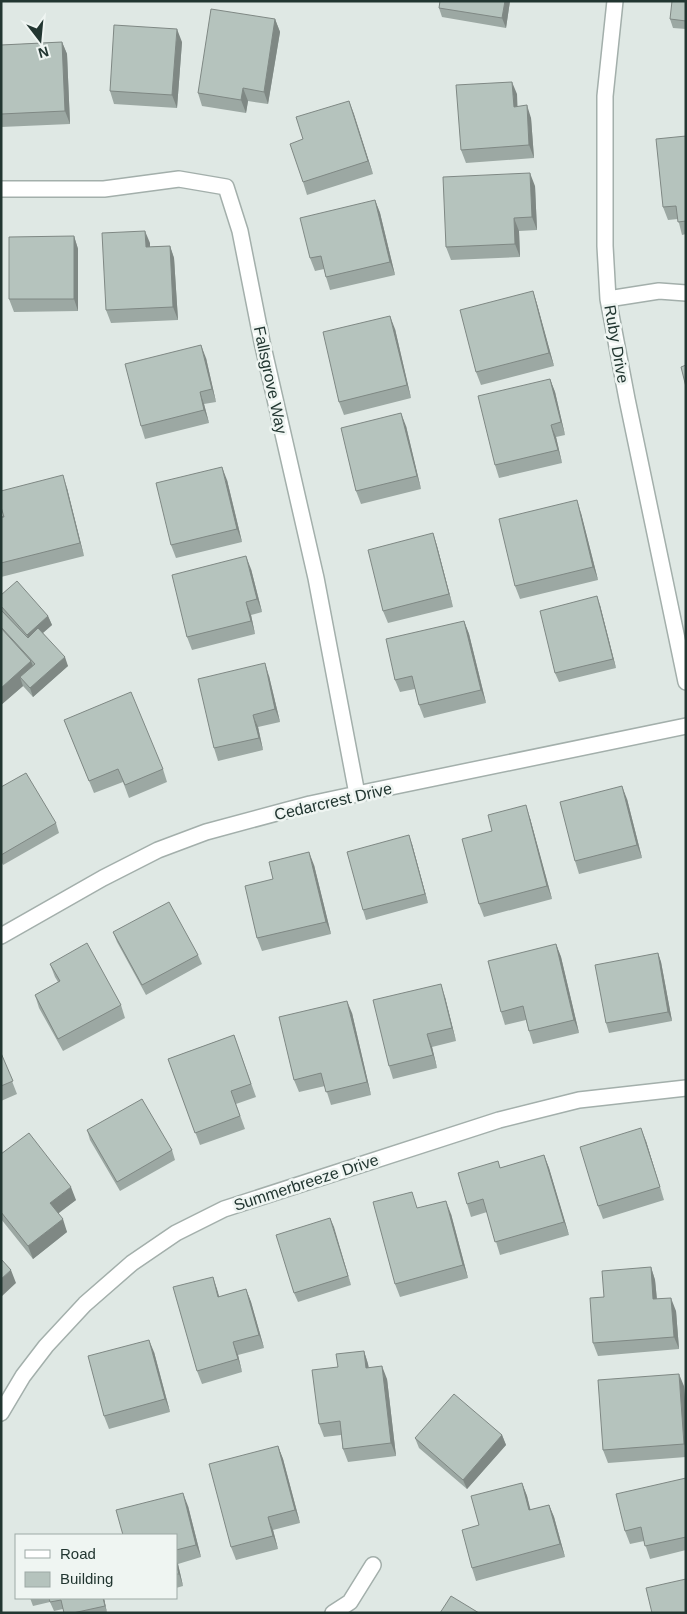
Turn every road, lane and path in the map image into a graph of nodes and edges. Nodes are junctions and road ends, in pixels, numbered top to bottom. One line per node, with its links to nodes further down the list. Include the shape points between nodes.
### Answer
1 (615, 1): 4 (street, Ruby Drive, via 605,96 604,246)
2 (1, 189): 7 (street, Fallsgrove Way, via 104,189 179,180 226,188 240,231 316,578)
3 (686, 293): 4 (street, via 659,292)
4 (608, 299): 5 (street, Ruby Drive)
5 (686, 682)
6 (686, 726): 7 (street, Cedarcrest Drive)
7 (357, 794): 8 (street, Cedarcrest Drive, via 206,832 158,850)
8 (1, 936)
9 (686, 1088): 10 (street, Summerbreeze Drive, via 579,1100 499,1120 224,1209 176,1233 132,1263 85,1304 46,1346)
10 (1, 1412)
11 (373, 1565): 12 (street, via 350,1602)
12 (333, 1613)

